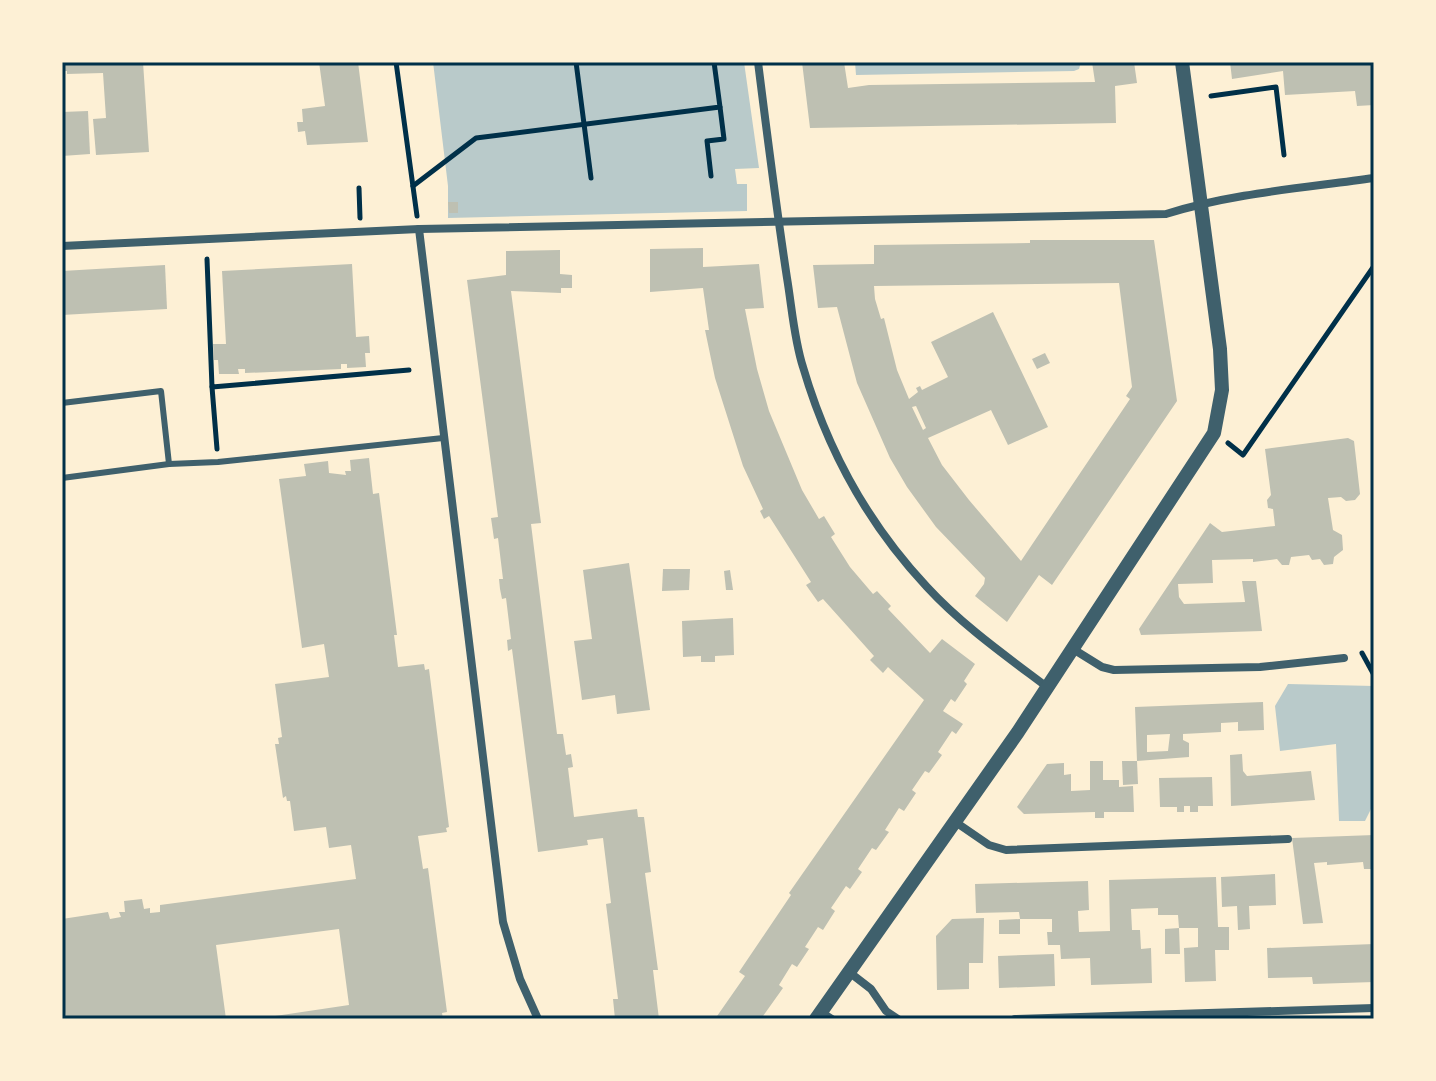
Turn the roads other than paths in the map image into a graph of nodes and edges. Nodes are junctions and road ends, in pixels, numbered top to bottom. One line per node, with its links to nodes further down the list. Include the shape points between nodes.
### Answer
1 (758, 62): 5 (street)
2 (1182, 62): 4 (street)
3 (1374, 178): 4 (street)
4 (1199, 204): 5 (street, via 1166,214); 12 (street, via 1220,349 1222,390 1214,433)
5 (778, 222): 6 (street); 14 (street, via 803,367 839,463 865,510 936,596)
6 (419, 229): 7 (street); 9 (street)
7 (62, 246)
8 (62, 403): 10 (lane, via 161,391)
9 (443, 438): 10 (lane); 20 (street, via 503,922)
10 (169, 464): 11 (lane)
11 (62, 478)
12 (1073, 649): 13 (street, via 1114,670 1260,667); 14 (street)
13 (1344, 658)
14 (1047, 687): 15 (street)
15 (954, 820): 16 (street, via 989,845 1006,850); 17 (street)
16 (1288, 839)
17 (849, 972): 19 (street); 21 (street)
18 (1374, 1008): 22 (street)
19 (823, 1017)
20 (538, 1019)
21 (898, 1019)
22 (1015, 1019)

